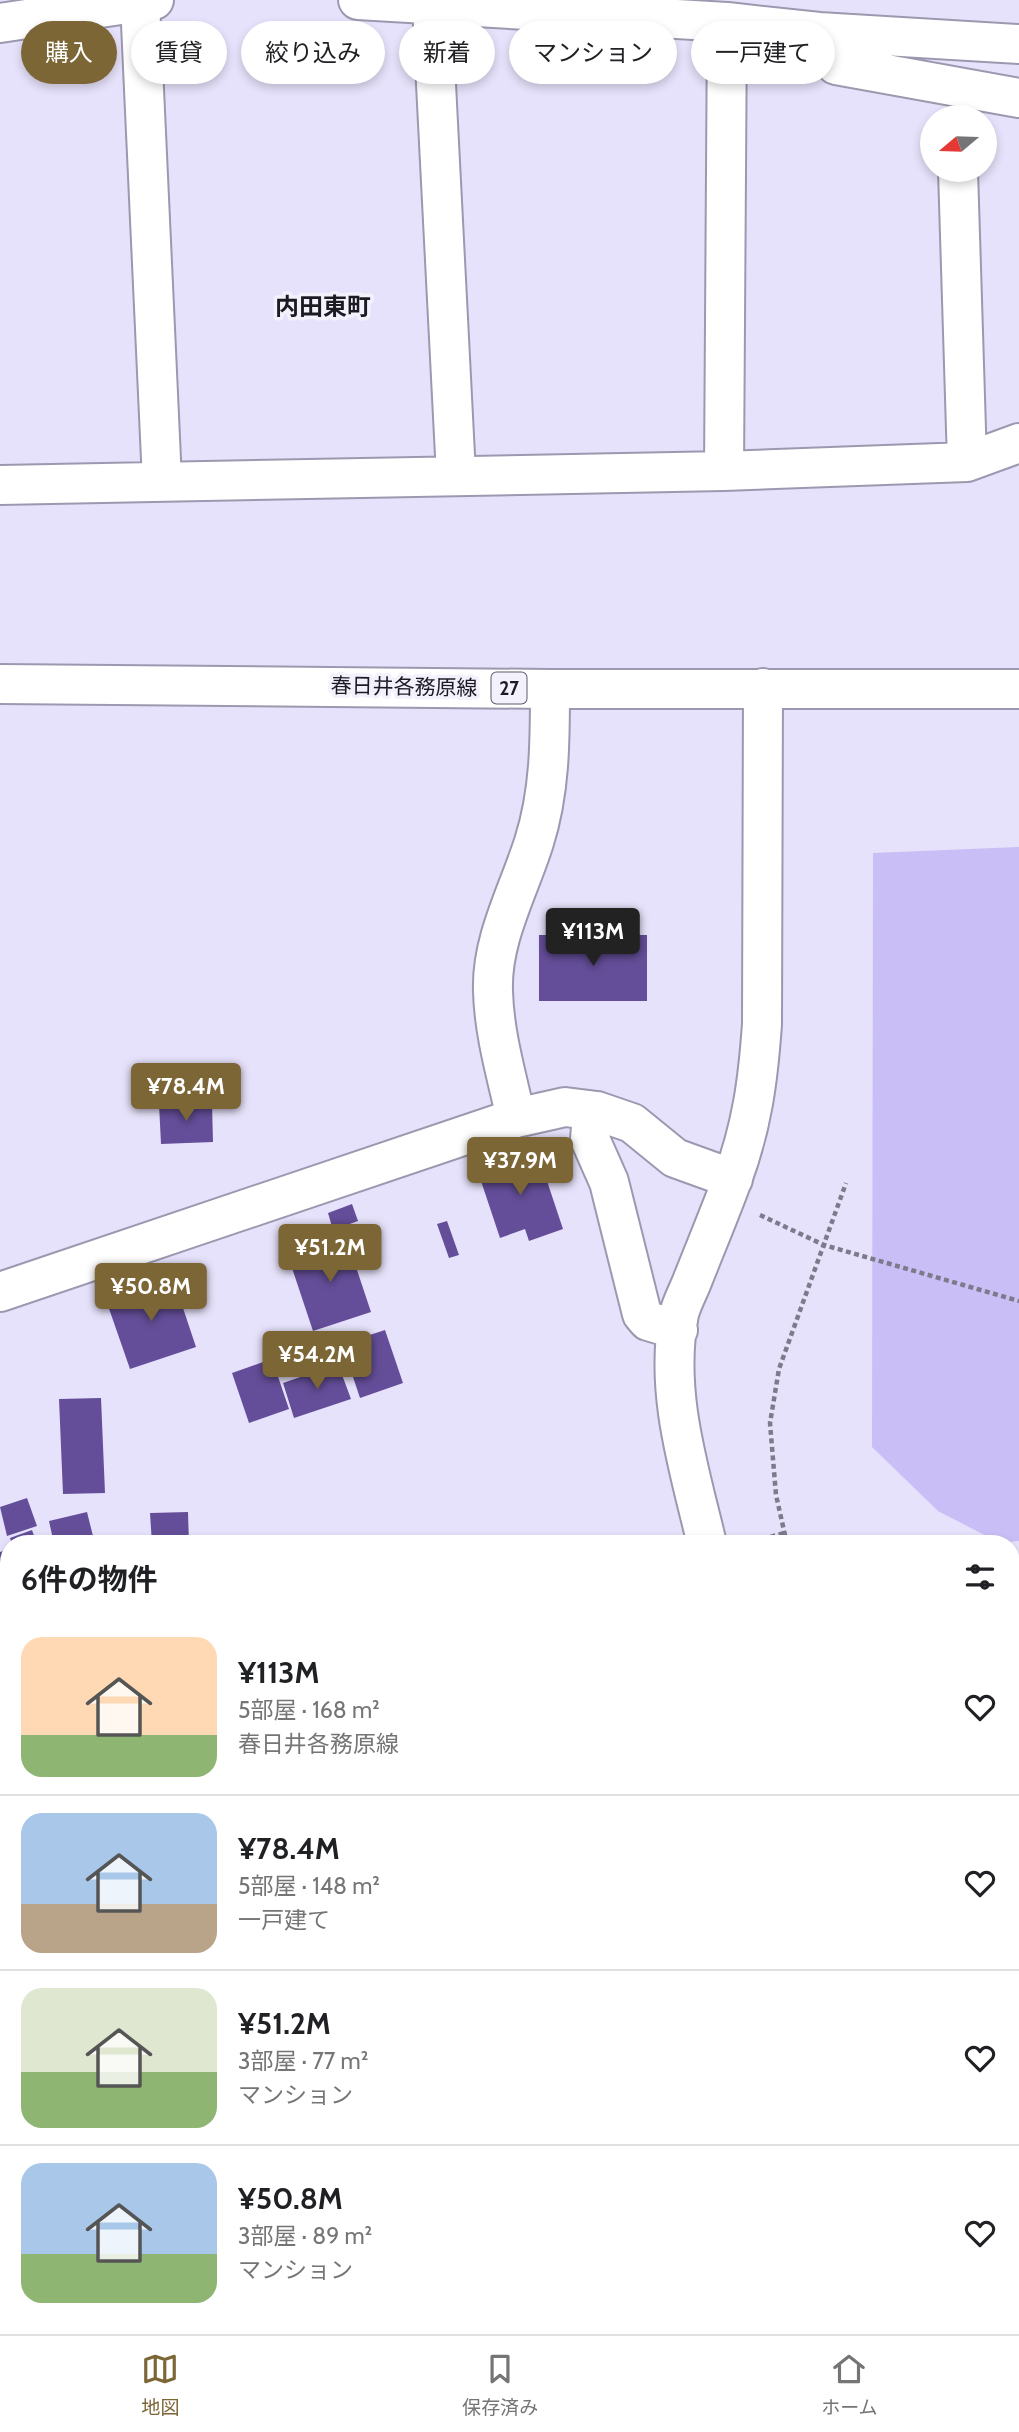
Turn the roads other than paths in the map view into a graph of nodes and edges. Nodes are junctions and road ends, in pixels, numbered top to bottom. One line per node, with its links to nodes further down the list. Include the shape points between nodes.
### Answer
1 (358, 0): 3 (street)
2 (147, 1): 5 (street); 17 (street)
3 (432, 6): 4 (street); 16 (street)
4 (709, 21)
5 (0, 23)
6 (835, 33): 7 (street)
7 (1019, 44)
8 (835, 63): 11 (street)
9 (727, 84): 15 (street)
10 (1019, 98): 11 (street)
11 (956, 102)
12 (958, 182): 14 (street)
13 (1019, 443): 14 (street)
14 (967, 462): 15 (street)
15 (724, 471): 16 (street)
16 (456, 475): 17 (street)
17 (162, 481): 18 (street)
18 (0, 485)
19 (0, 684): 21 (street, 春日井各務原線 / 27)
20 (763, 688): 21 (street, 春日井各務原線 / 27); 22 (street, 春日井各務原線 / 27); 25 (street, via 762,1024 750,1124)
21 (550, 689): 24 (street, via 544,805 496,952 493,991 499,1046)
22 (1019, 689)
23 (597, 1111): 24 (street, via 565,1107); 25 (street, via 632,1124 675,1158); 27 (street, via 590,1139 609,1182 642,1314 648,1321)
24 (516, 1118): 26 (street)
25 (733, 1179): 27 (street, via 680,1311)
26 (0, 1292)
27 (678, 1330): 28 (street, via 674,1395)
28 (706, 1535)

